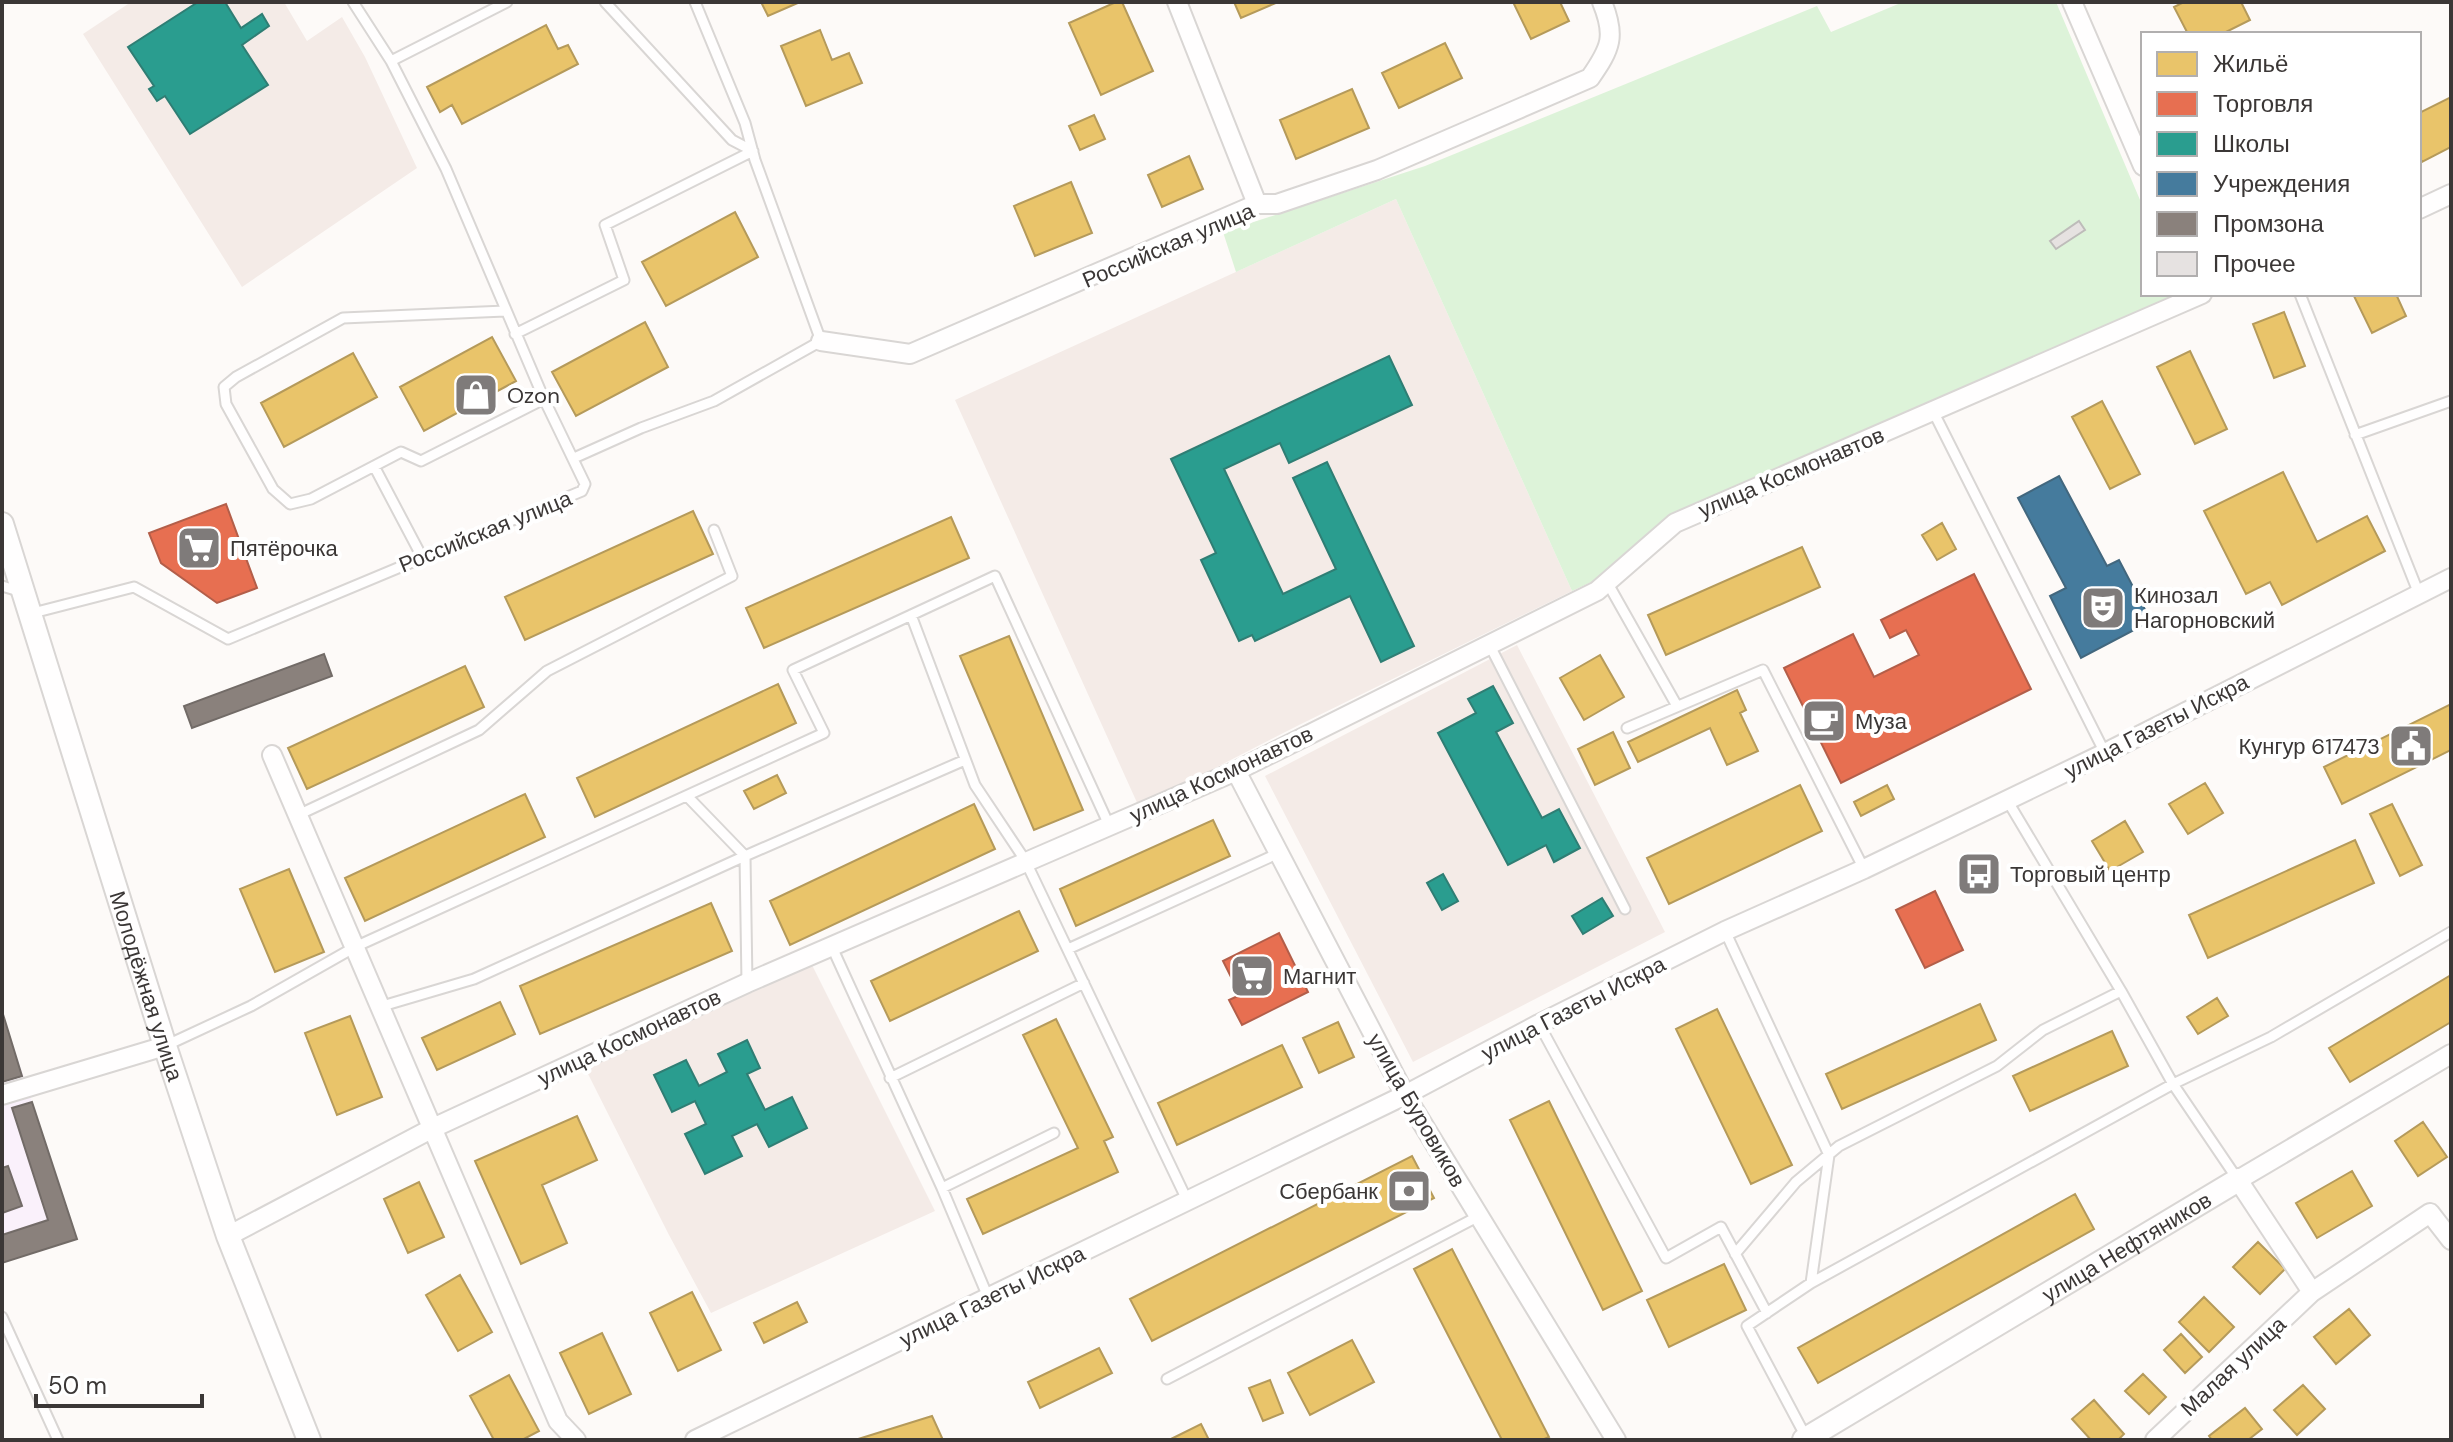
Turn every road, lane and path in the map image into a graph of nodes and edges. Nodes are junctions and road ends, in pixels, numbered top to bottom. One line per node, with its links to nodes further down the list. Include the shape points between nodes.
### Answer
1 (353, 2): 8 (lane, Российская улица)
2 (507, 2): 8 (lane)
3 (605, 2): 9 (lane, via 732,140)
4 (695, 2): 9 (lane)
5 (1177, 2): 12 (street)
6 (1602, 2): 12 (street, Российская улица, via 1611,25 1606,56 1590,78 1377,170 1277,204)
7 (2075, 3): 10 (street)
8 (391, 61): 16 (lane, Российская улица, via 446,169)
9 (753, 151): 17 (lane, via 605,225 624,280); 18 (lane)
10 (2141, 161)
11 (2451, 194): 13 (street)
12 (1257, 204): 18 (street, Российская улица, via 910,354)
13 (2421, 208)
14 (2195, 296): 21 (street, улица Космонавтов)
15 (2301, 296): 22 (lane)
16 (505, 311): 17 (lane, Российская улица); 24 (lane, via 343,318 224,387 226,404 273,489 290,504 311,499)
17 (515, 334): 19 (lane, Российская улица)
18 (821, 341): 23 (lane, via 714,401)
19 (544, 399): 23 (lane, Российская улица); 24 (lane, via 421,461 401,452)
20 (2451, 401): 22 (lane)
21 (1933, 411): 29 (street, улица Космонавтов, via 1675,523); 36 (lane)
22 (2355, 435): 30 (lane)
23 (574, 458): 27 (lane, Российская улица, via 585,484 582,491)
24 (374, 466): 27 (lane)
25 (2, 524): 31 (street, Молодёжная улица)
26 (714, 530): 42 (lane, via 732,576 547,671 479,730)
27 (422, 557): 31 (lane, Российская улица, via 228,639 134,587)
28 (2451, 578): 30 (street, улица Газеты Искра)
29 (1607, 582): 33 (street, улица Космонавтов); 34 (lane)
30 (2419, 594): 36 (street, улица Газеты Искра)
31 (18, 598): 59 (street, Молодёжная улица)
32 (911, 615): 38 (lane); 40 (lane, via 793,670 824,733); 43 (lane, via 995,576)
33 (1489, 644): 39 (street, улица Космонавтов); 48 (lane)
34 (1677, 706): 35 (lane); 47 (lane, via 1763,670)
35 (1627, 728)
36 (2105, 753): 41 (street, улица Газеты Искра)
37 (272, 755): 42 (street)
38 (965, 760): 45 (lane); 46 (lane, via 975,785)
39 (1236, 771): 43 (street, улица Космонавтов); 44 (street, улица Буровиков)
40 (687, 796): 45 (lane); 52 (lane)
41 (2007, 800): 47 (street, улица Газеты Искра); 56 (lane)
42 (298, 815): 52 (street)
43 (1109, 825): 46 (street, улица Космонавтов)
44 (1279, 853): 53 (lane); 64 (street, улица Буровиков)
45 (745, 856): 54 (lane); 57 (lane, via 474,979)
46 (1025, 860): 51 (street, улица Космонавтов); 53 (lane)
47 (1864, 869): 49 (street, улица Газеты Искра)
48 (1625, 909)
49 (1725, 931): 58 (street, улица Газеты Искра); 67 (lane)
50 (2451, 932): 62 (lane, via 2271,1037)
51 (831, 945): 54 (street, улица Космонавтов); 61 (lane)
52 (355, 947): 57 (street); 59 (lane, via 251,1006)
53 (1068, 949): 55 (lane)
54 (747, 983): 65 (street, улица Космонавтов)
55 (1084, 983): 61 (lane); 70 (lane)
56 (2121, 991): 62 (lane); 67 (lane, via 2043,1030 1997,1066)
57 (379, 1007): 65 (street)
58 (1539, 1024): 64 (street, улица Газеты Искра); 74 (lane, via 1666,1258 1721,1227)
59 (165, 1046): 63 (street); 72 (street, Молодёжная улица)
60 (2451, 1054): 68 (street, улица Нефтяников)
61 (890, 1078): 69 (lane)
62 (2173, 1084): 68 (lane); 75 (lane)
63 (2, 1095)
64 (1405, 1095): 70 (street, улица Газеты Искра); 71 (street, улица Буровиков)
65 (433, 1128): 72 (street, улица Космонавтов); 84 (street, via 558,1421)
66 (1054, 1133): 69 (lane)
67 (1829, 1155): 74 (lane, via 1796,1182); 75 (lane)
68 (2238, 1180): 76 (street); 81 (street, улица Нефтяников)
69 (942, 1188): 77 (lane)
70 (1187, 1200): 77 (street, улица Газеты Искра)
71 (1479, 1216): 80 (lane); 86 (street, улица Буровиков)
72 (228, 1236): 83 (street, Молодёжная улица)
73 (2451, 1240): 76 (street, Малая улица, via 2430,1213)
74 (1735, 1254): 78 (lane)
75 (1811, 1283): 78 (lane)
76 (2312, 1292): 87 (street, Малая улица)
77 (988, 1297): 85 (street, улица Газеты Искра)
78 (1767, 1313): 81 (lane, via 1747,1326)
79 (2, 1317): 82 (lane)
80 (1167, 1379)
81 (1806, 1439)
82 (58, 1440)
83 (309, 1440)
84 (576, 1440)
85 (695, 1440)
86 (1616, 1440)
87 (2155, 1440)

